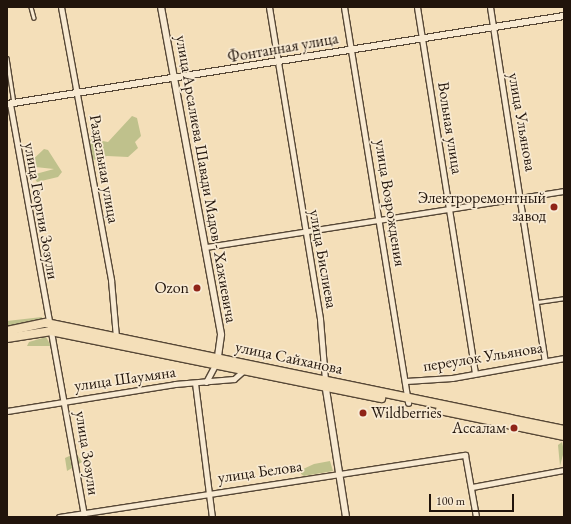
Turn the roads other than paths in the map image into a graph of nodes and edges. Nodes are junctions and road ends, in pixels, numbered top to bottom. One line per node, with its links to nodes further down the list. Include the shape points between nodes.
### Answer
1 (31, 7): 9 (lane)
2 (61, 7): 16 (street, Раздельная улица)
3 (162, 7): 15 (street, улица Арсалиева Шавади Мадов - Хажиевича)
4 (269, 7): 14 (street, улица Бислиева)
5 (344, 7): 12 (street, улица Возрождения)
6 (418, 7): 11 (street, Вольная улица)
7 (490, 7): 10 (street, улица Ульянова)
8 (564, 16): 10 (street, Фонтанная улица)
9 (34, 18)
10 (493, 28): 11 (street, Фонтанная улица); 19 (street, улица Ульянова)
11 (423, 39): 12 (street, Фонтанная улица); 20 (street, Вольная улица)
12 (350, 50): 14 (street, Фонтанная улица); 21 (street, улица Возрождения)
13 (7, 58): 17 (lane)
14 (279, 63): 15 (street, Фонтанная улица); 22 (street, улица Бислиева)
15 (175, 79): 16 (street, Фонтанная улица); 23 (street, улица Арсалиева Шавади Мадов - Хажиевича)
16 (77, 95): 17 (street, Фонтанная улица); 28 (street, Раздельная улица, via 110,280)
17 (10, 104): 26 (street, улица Георгия Зозули)
18 (564, 192): 19 (street)
19 (522, 200): 20 (street); 25 (street, улица Ульянова)
20 (450, 210): 21 (street); 34 (street, Вольная улица)
21 (379, 220): 22 (street); 35 (street, улица Возрождения)
22 (305, 232): 23 (street); 38 (street, улица Бислиева, via 320,319)
23 (206, 247): 31 (street, улица Арсалиева Шавади Мадов - Хажиевича, via 221,335)
24 (564, 298): 25 (lane)
25 (536, 302): 32 (street, улица Ульянова)
26 (49, 327): 27 (main road, улица Сайханова); 28 (main road, улица Сайханова); 29 (main road, улица Сайханова); 31 (main road, улица Сайханова); 39 (street, улица Зозули)
27 (7, 331)
28 (116, 337): 31 (main road, улица Сайханова)
29 (7, 338)
30 (564, 358): 32 (street, переулок Ульянова)
31 (217, 360): 33 (main road, улица Сайханова); 36 (street); 38 (main road, улица Сайханова)
32 (545, 361): 34 (street, переулок Ульянова)
33 (244, 370): 36 (street, улица Шаумяна, via 234,379); 38 (main road, улица Сайханова)
34 (475, 373): 35 (street, переулок Ульянова)
35 (406, 381): 40 (street, улица Возрождения)
36 (206, 382): 37 (street, улица Шаумяна)
37 (195, 383): 39 (street, улица Шаумяна); 47 (street)
38 (326, 383): 40 (main road, улица Сайханова); 45 (street, улица Бислиева)
39 (65, 400): 41 (street, улица Шаумяна); 48 (street, улица Зозули)
40 (408, 400): 42 (main road, улица Сайханова); 43 (main road, улица Сайханова)
41 (7, 410)
42 (564, 430)
43 (564, 436)
44 (564, 470): 46 (street)
45 (339, 474): 46 (street, улица Белова, via 465,455); 47 (street, улица Белова); 51 (street, улица Бислиева)
46 (472, 487): 52 (street)
47 (208, 493): 48 (street, улица Белова); 50 (street)
48 (84, 515): 49 (street, улица Белова)
49 (59, 517)
50 (212, 517)
51 (346, 517)
52 (476, 517)

